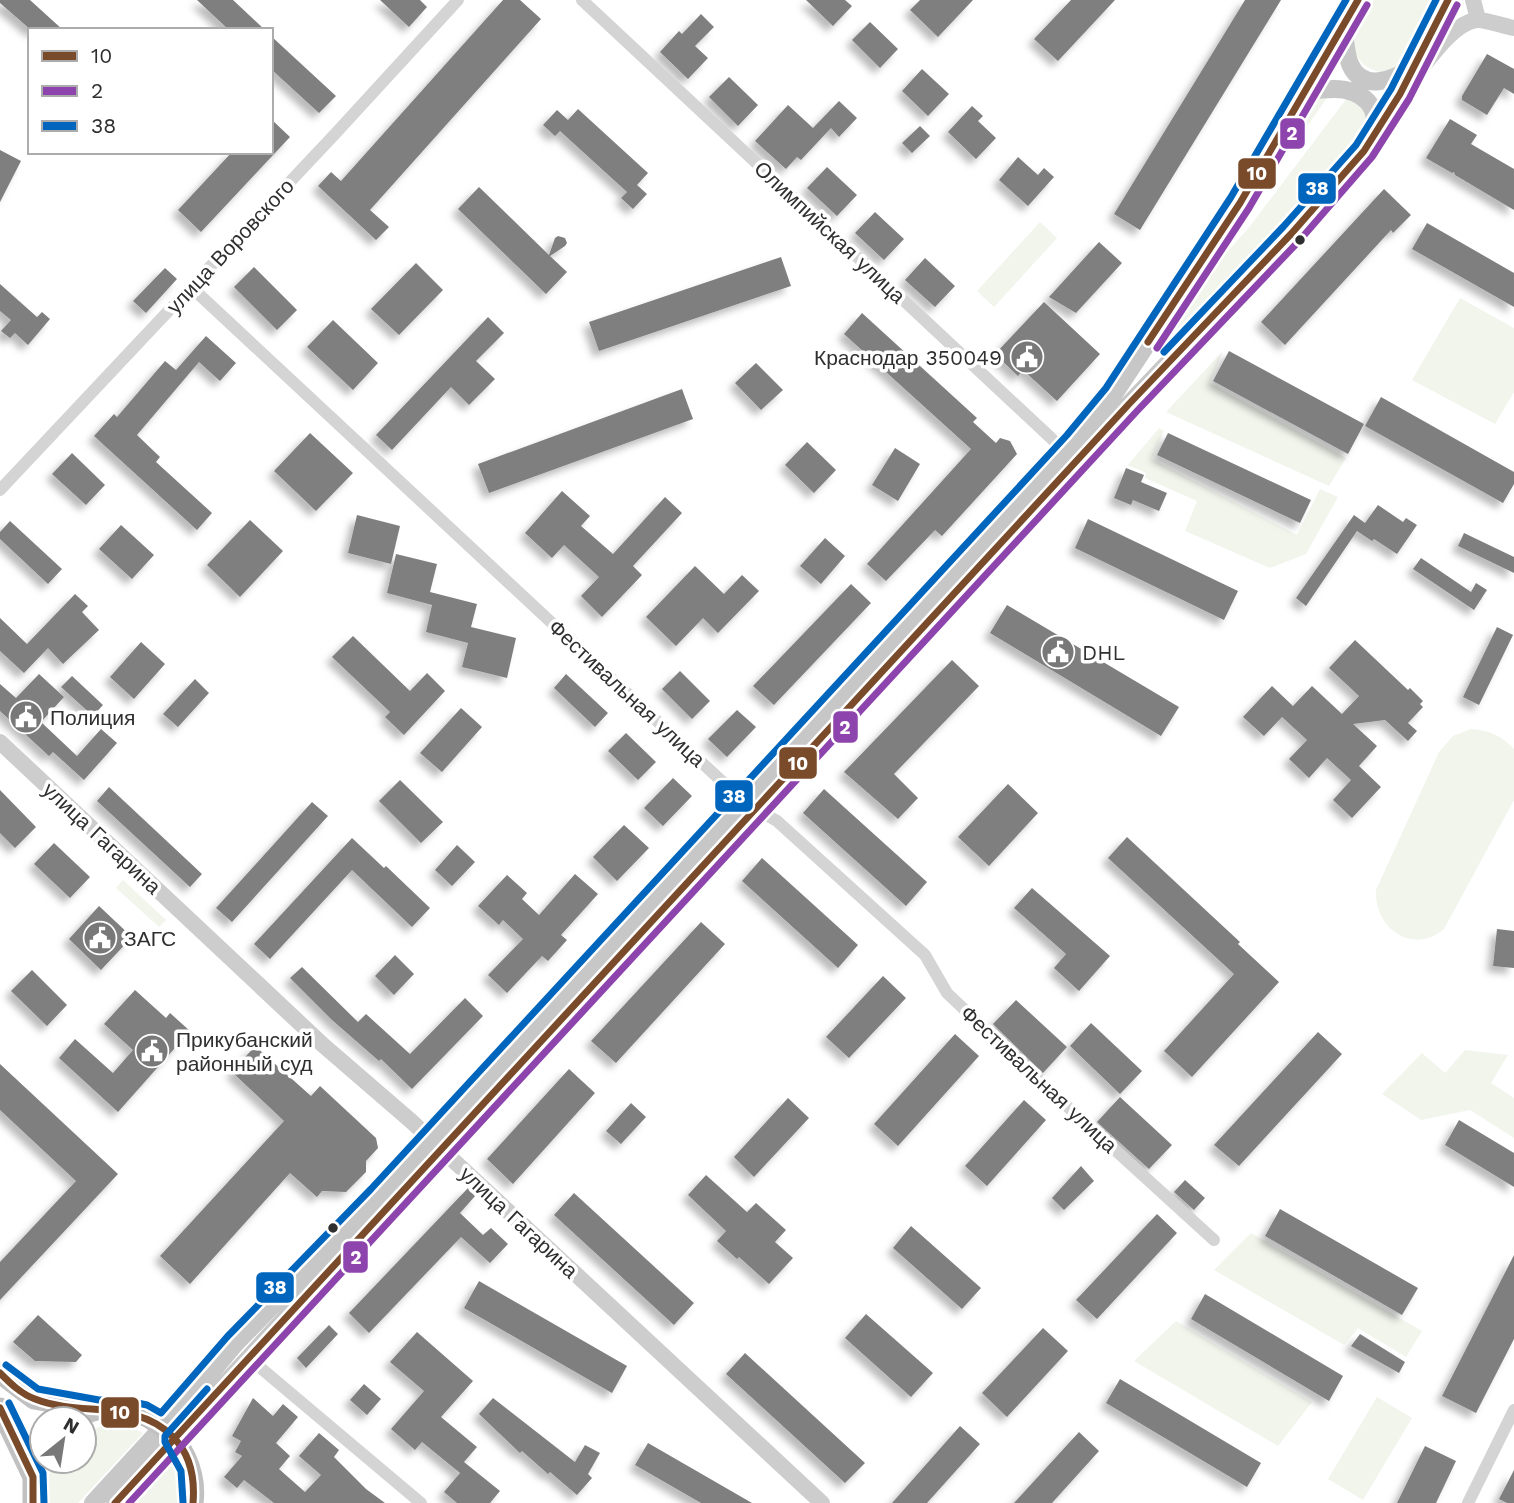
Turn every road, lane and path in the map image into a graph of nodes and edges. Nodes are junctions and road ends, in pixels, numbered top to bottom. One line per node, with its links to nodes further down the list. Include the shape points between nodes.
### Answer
1 (458, 0): 13 (street, улица Воровского)
2 (582, 0): 16 (street, Олимпийская улица)
3 (1358, 0): 7 (main road)
4 (1448, 0): 9 (main road)
5 (1473, 0): 6 (street)
6 (1478, 19): 8 (street); 11 (street, via 1454,30)
7 (1344, 25): 9 (main road, via 1349,64 1360,76 1381,82); 10 (main road)
8 (1514, 28)
9 (1412, 67): 11 (main road)
10 (1305, 91): 12 (main road, via 1340,89 1370,103 1377,121); 14 (main road, via 1240,203)
11 (1401, 94): 12 (main road)
12 (1364, 151): 15 (main road)
13 (191, 287): 17 (street, улица Воровского); 19 (street, Фестивальная улица)
14 (1169, 310): 15 (main road, via 1167,328 1173,334); 16 (main road)
15 (1201, 328): 16 (main road)
16 (1067, 461): 19 (main road)
17 (0, 490)
18 (0, 742): 20 (street, улица Гагарина)
19 (750, 805): 20 (main road); 21 (street, Фестивальная улица, via 777,821 925,955 947,993)
20 (436, 1145): 22 (main road); 28 (main road, via 236,1344); 35 (street, улица Гагарина)
21 (1214, 1240)
22 (250, 1359): 28 (main road); 34 (street)
23 (0, 1373): 24 (highway, via 34,1399)
24 (69, 1405)
25 (0, 1408): 29 (highway)
26 (98, 1410): 28 (highway, via 144,1415)
27 (1514, 1410): 36 (street)
28 (169, 1432): 31 (main road); 32 (main road); 33 (highway, via 192,1471)
29 (33, 1477): 30 (highway)
30 (33, 1503)
31 (93, 1503)
32 (115, 1503)
33 (193, 1503)
34 (421, 1503)
35 (822, 1503)
36 (1468, 1503)

